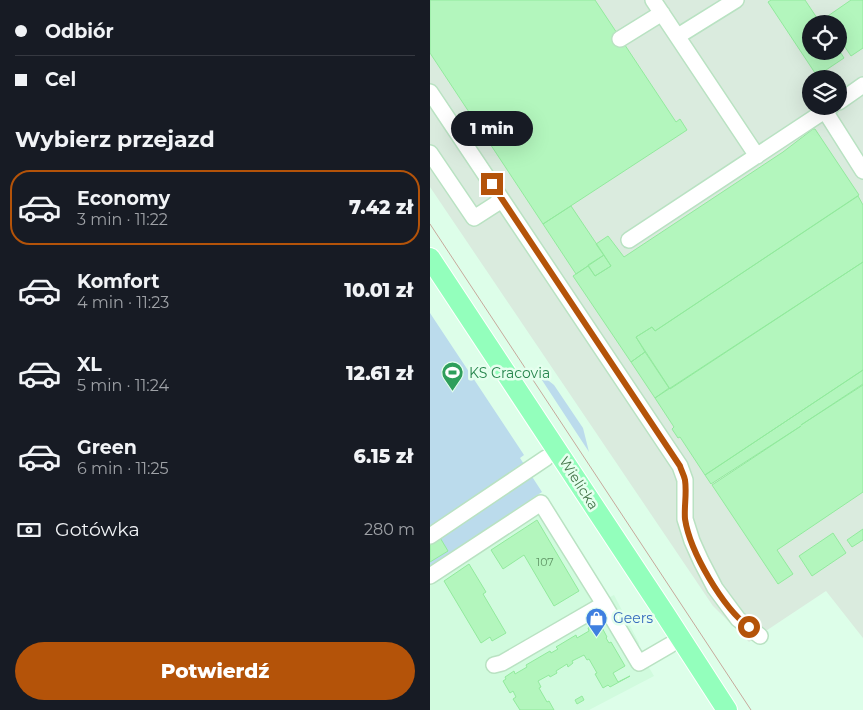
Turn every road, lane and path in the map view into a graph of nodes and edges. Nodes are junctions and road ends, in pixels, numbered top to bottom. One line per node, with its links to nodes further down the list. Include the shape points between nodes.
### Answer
1 (654, 0): 3 (lane)
2 (736, 0): 4 (lane)
3 (662, 13): 4 (lane); 5 (lane)
4 (678, 36): 12 (lane)
5 (620, 39)
6 (863, 85): 8 (lane)
7 (430, 92): 14 (lane)
8 (847, 96)
9 (820, 115): 12 (lane)
10 (832, 115): 13 (lane)
11 (430, 153): 14 (lane, via 474,218)
12 (756, 156): 15 (lane)
13 (863, 171)
14 (502, 200): 22 (lane, via 680,466 685,480 686,519 695,547 715,588 738,619)
15 (629, 240)
16 (430, 258): 26 (main road, Wielicka)
17 (430, 282): 18 (main road, Wielicka)
18 (546, 458): 19 (lane); 23 (main road, Wielicka)
19 (430, 536)
20 (430, 576): 21 (lane, via 541,503 581,581)
21 (604, 604): 23 (lane, via 639,664); 24 (lane)
22 (760, 636)
23 (670, 645): 25 (main road, Wielicka)
24 (494, 665)
25 (713, 710)
26 (727, 710)

